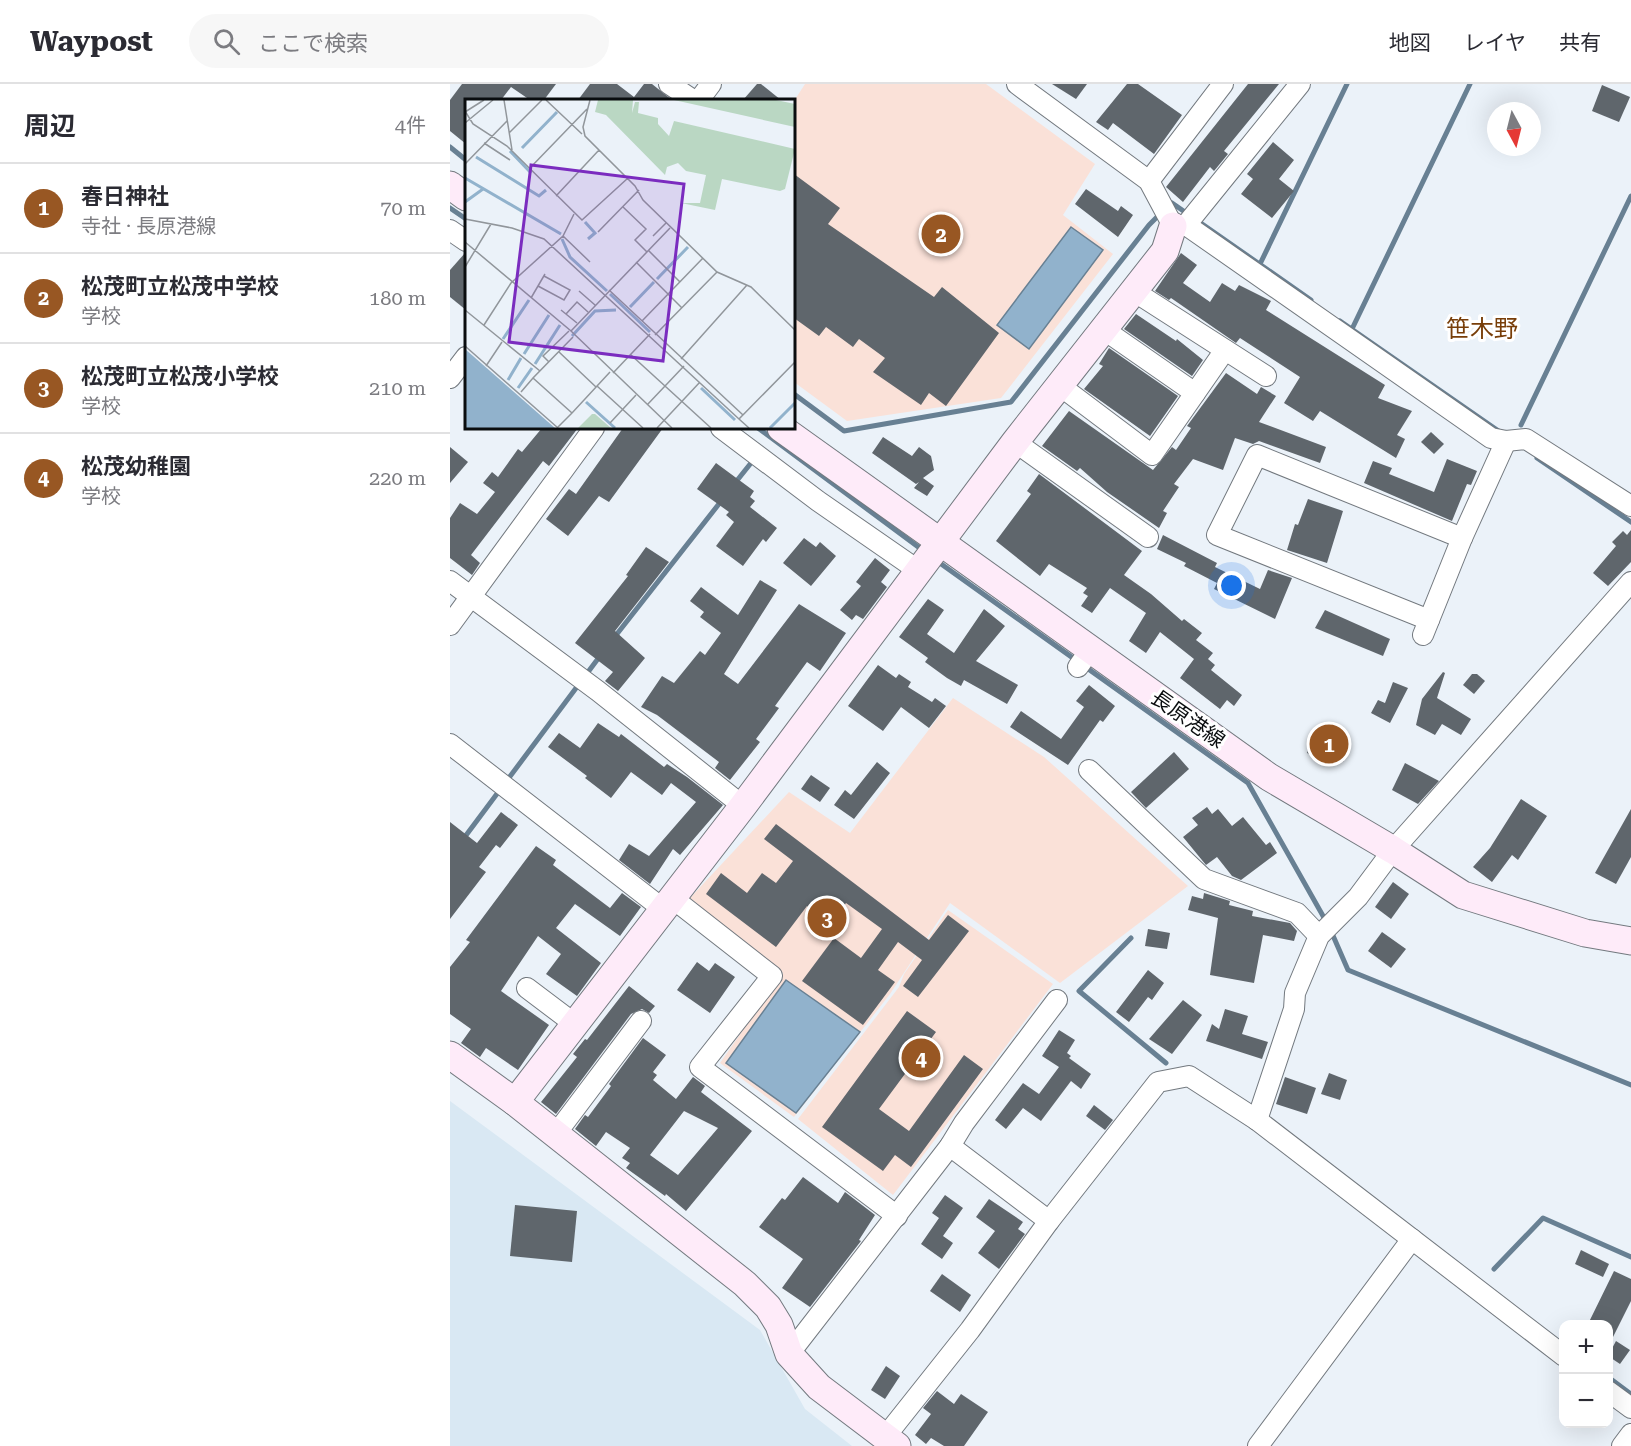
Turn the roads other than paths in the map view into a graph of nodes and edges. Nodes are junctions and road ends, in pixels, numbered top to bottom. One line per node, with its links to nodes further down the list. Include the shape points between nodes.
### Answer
1 (669, 84): 6 (street)
2 (711, 84): 7 (street)
3 (1017, 84): 8 (street)
4 (1223, 84): 8 (street)
5 (1300, 84): 11 (street)
6 (692, 99)
7 (700, 99)
8 (1149, 181): 11 (street)
9 (450, 185): 10 (street)
10 (465, 197)
11 (1179, 226): 14 (street, via 1165,251); 25 (street, via 1491,438)
12 (450, 230): 13 (street)
13 (465, 240)
14 (1132, 290): 15 (street); 16 (street)
15 (1103, 328): 20 (street); 21 (street)
16 (1225, 350): 18 (street); 21 (street)
17 (465, 358): 19 (street)
18 (1266, 376)
19 (450, 378)
20 (1059, 385): 21 (street, via 1152,455); 26 (street)
21 (1195, 393)
22 (593, 429): 33 (street)
23 (722, 429): 30 (street, via 818,501)
24 (782, 429): 30 (street, 長原港線)
25 (1506, 441): 27 (street, via 1526,439); 29 (street)
26 (1014, 442): 28 (street); 30 (street)
27 (1631, 506)
28 (1148, 537)
29 (1462, 538): 29 (street, via 1257,455 1217,535 1426,628)
30 (930, 557): 37 (street); 38 (street, 長原港線, via 1269,777)
31 (450, 581): 33 (street)
32 (1631, 582): 38 (street)
33 (471, 597): 34 (street); 37 (street)
34 (450, 625)
35 (450, 744): 39 (street)
36 (1089, 770): 40 (street, via 1204,879 1296,913)
37 (743, 806): 39 (street)
38 (1394, 850): 40 (street, via 1358,897); 41 (street, 長原港線, via 1463,895 1585,933)
39 (667, 903): 45 (street); 51 (street, via 772,976 700,1067)
40 (1319, 936): 48 (street, via 1295,993 1291,1018)
41 (1631, 940)
42 (527, 988): 45 (street)
43 (1057, 1000): 50 (street)
44 (641, 1021): 49 (street)
45 (576, 1024): 47 (street)
46 (450, 1055): 47 (street)
47 (515, 1102): 49 (street)
48 (1257, 1119): 52 (street, via 1189,1076 1158,1082); 53 (street)
49 (555, 1135): 55 (street, via 745,1284 768,1306)
50 (950, 1146): 51 (street); 52 (street)
51 (897, 1216): 55 (street)
52 (1049, 1221): 59 (street)
53 (1412, 1239): 54 (street); 60 (street)
54 (1559, 1353)
55 (789, 1354): 59 (street, via 819,1387)
56 (1613, 1395): 57 (street)
57 (1631, 1408)
58 (1631, 1434): 61 (street)
59 (891, 1442)
60 (1258, 1446)
61 (1622, 1446)

